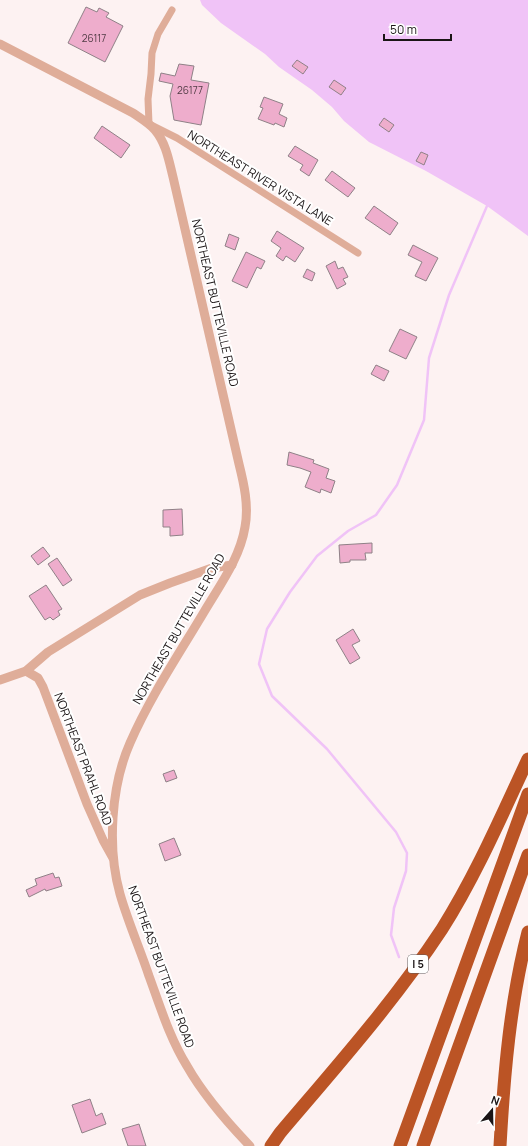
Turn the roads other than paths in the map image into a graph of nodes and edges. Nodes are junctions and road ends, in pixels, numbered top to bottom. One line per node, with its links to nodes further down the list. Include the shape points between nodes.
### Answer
1 (172, 10): 3 (street, via 158,34 152,53 148,98)
2 (0, 44): 3 (street, NORTHEAST BUTTEVILLE ROAD)
3 (149, 124): 4 (street, NORTHEAST RIVER VISTA LANE, via 178,138); 5 (street, NORTHEAST BUTTEVILLE ROAD, via 164,146 173,177 243,482 245,526)
4 (358, 252)
5 (232, 565): 6 (street, via 212,568 140,596 48,652); 11 (street, NORTHEAST BUTTEVILLE ROAD, via 143,715 130,743 116,792 113,822)
6 (26, 671): 7 (street); 11 (street, NORTHEAST PRAHL ROAD, via 38,678 43,687 89,810)
7 (0, 680)
8 (528, 759): 16 (highway, I 5, via 473,876 442,928 400,989)
9 (528, 794): 14 (highway)
10 (528, 855): 13 (highway)
11 (114, 860): 15 (street, NORTHEAST BUTTEVILLE ROAD, via 120,895 178,1051 200,1088)
12 (528, 932): 21 (highway, via 508,1046)
13 (450, 1070): 19 (highway); 20 (highway)
14 (420, 1094): 17 (highway); 18 (highway)
15 (250, 1146)
16 (271, 1146)
17 (392, 1146)
18 (400, 1146)
19 (423, 1146)
20 (431, 1146)
21 (500, 1146)

